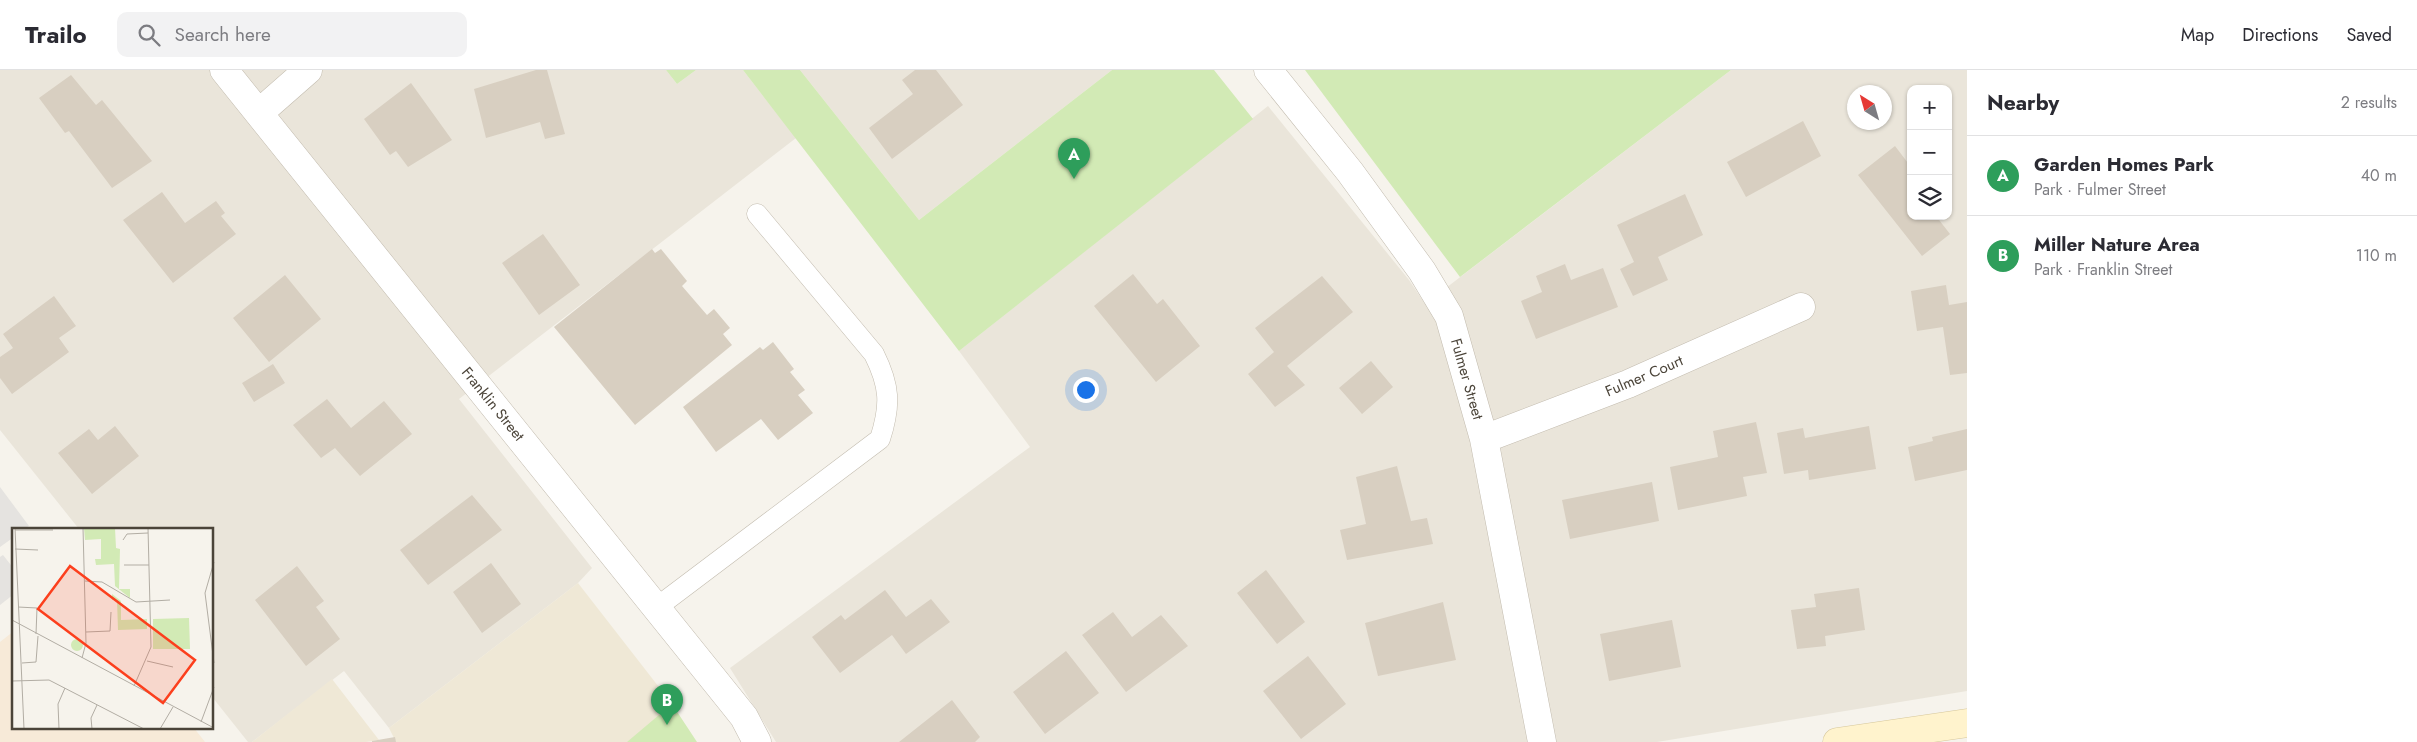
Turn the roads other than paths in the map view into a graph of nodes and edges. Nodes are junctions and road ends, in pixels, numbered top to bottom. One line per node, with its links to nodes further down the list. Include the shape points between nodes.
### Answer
1 (224, 70): 4 (street, Franklin Street)
2 (308, 70): 4 (street)
3 (1268, 70): 7 (street, Fulmer Street, via 1350,172 1422,271 1448,316)
4 (259, 113): 8 (street, Franklin Street)
5 (757, 214): 8 (lane, via 874,354 888,393 886,420 880,439)
6 (1801, 307): 7 (street, Fulmer Court, via 1628,384)
7 (1484, 439): 11 (street, Fulmer Street)
8 (656, 608): 10 (street, Franklin Street, via 744,717)
9 (1967, 723): 12 (main road)
10 (757, 742)
11 (1542, 742)
12 (1837, 742)

